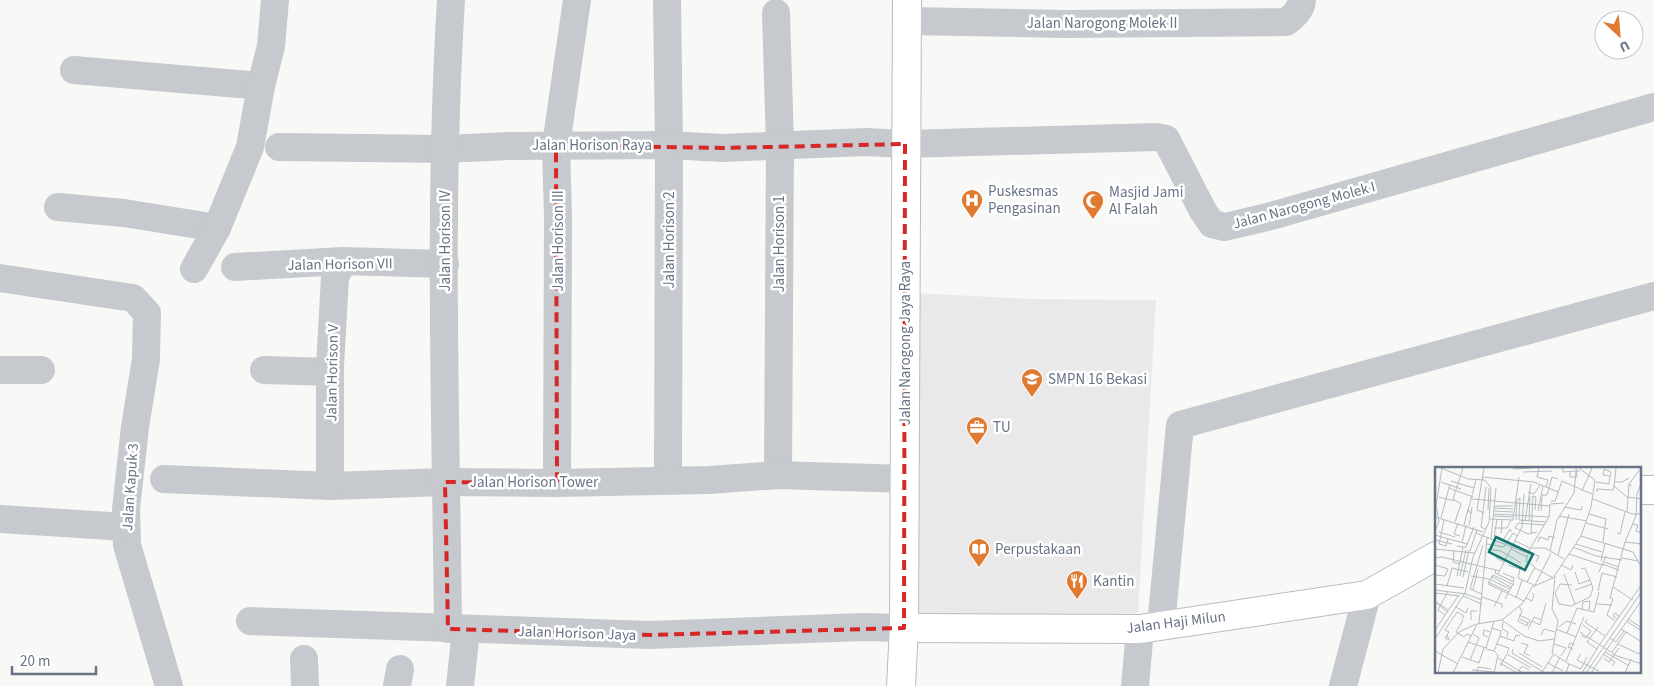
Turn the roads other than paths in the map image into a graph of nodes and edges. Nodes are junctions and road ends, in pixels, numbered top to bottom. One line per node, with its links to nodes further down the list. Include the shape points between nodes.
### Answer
1 (275, 0): 9 (street, via 271,46)
2 (451, 0): 16 (street, Jalan Horison IV)
3 (577, 0): 12 (street, Jalan Horison III)
4 (667, 0): 13 (street, Jalan Horison 2)
5 (1298, 8): 6 (street, Jalan Narogong Molek II, via 1286,22 1066,24)
6 (907, 11): 11 (street, Jalan Narogong Jaya Raya)
7 (776, 13): 14 (street, Jalan Horison 1)
8 (74, 70): 9 (street)
9 (261, 86): 18 (street, via 250,147)
10 (1654, 106): 11 (street, Jalan Narogong Molek I, via 1225,227 1212,224 1203,211 1166,139)
11 (905, 144): 14 (street, Jalan Horison Raya); 32 (street, Jalan Narogong Jaya Raya)
12 (556, 145): 13 (street, Jalan Horison Raya); 16 (street, Jalan Horison Raya); 34 (street, Jalan Horison III)
13 (670, 145): 14 (street, Jalan Horison Raya, via 722,148); 31 (street, Jalan Horison 2)
14 (780, 145): 29 (street, Jalan Horison 1)
15 (280, 148): 16 (street, Jalan Horison Raya)
16 (445, 149): 20 (street, Jalan Horison IV)
17 (58, 207): 18 (street)
18 (217, 228): 22 (street)
19 (343, 261): 20 (street, Jalan Horison VII); 21 (street, Jalan Horison VII); 28 (street, Jalan Horison V, via 335,277)
20 (445, 264): 33 (street, Jalan Horison IV)
21 (235, 267)
22 (194, 269)
23 (0, 278): 37 (street, Jalan Kapuk 3, via 133,298 146,313 146,359 135,427)
24 (1654, 296): 41 (street, via 1180,424)
25 (0, 370): 26 (street)
26 (41, 370)
27 (264, 370): 28 (street)
28 (330, 372): 35 (street, Jalan Horison V)
29 (778, 475): 31 (street, Jalan Horison Tower); 32 (street, Jalan Horison Tower)
30 (164, 479): 35 (street, Jalan Horison Tower)
31 (668, 479): 34 (street, Jalan Horison Tower)
32 (904, 479): 42 (street, Jalan Narogong Jaya Raya)
33 (445, 482): 34 (street, Jalan Horison Tower); 35 (street, Jalan Horison Tower); 43 (street, Jalan Horison IV)
34 (557, 483)
35 (330, 486)
36 (0, 519): 37 (street)
37 (126, 527): 45 (street, Jalan Kapuk 3, via 136,579)
38 (1435, 557): 39 (street, Jalan Haji Milun)
39 (1367, 595): 41 (street, Jalan Haji Milun); 50 (street)
40 (250, 621): 43 (street, Jalan Horison Jaya)
41 (1151, 627): 42 (street, Jalan Haji Milun); 49 (street)
42 (904, 628): 43 (street, Jalan Horison Jaya, via 863,626 650,635); 48 (street, Jalan Narogong Jaya Raya)
43 (457, 629): 47 (street, Jalan Horison IV)
44 (304, 659): 46 (street)
45 (169, 686)
46 (305, 686)
47 (460, 686)
48 (901, 686)
49 (1135, 686)
50 (1344, 686)

